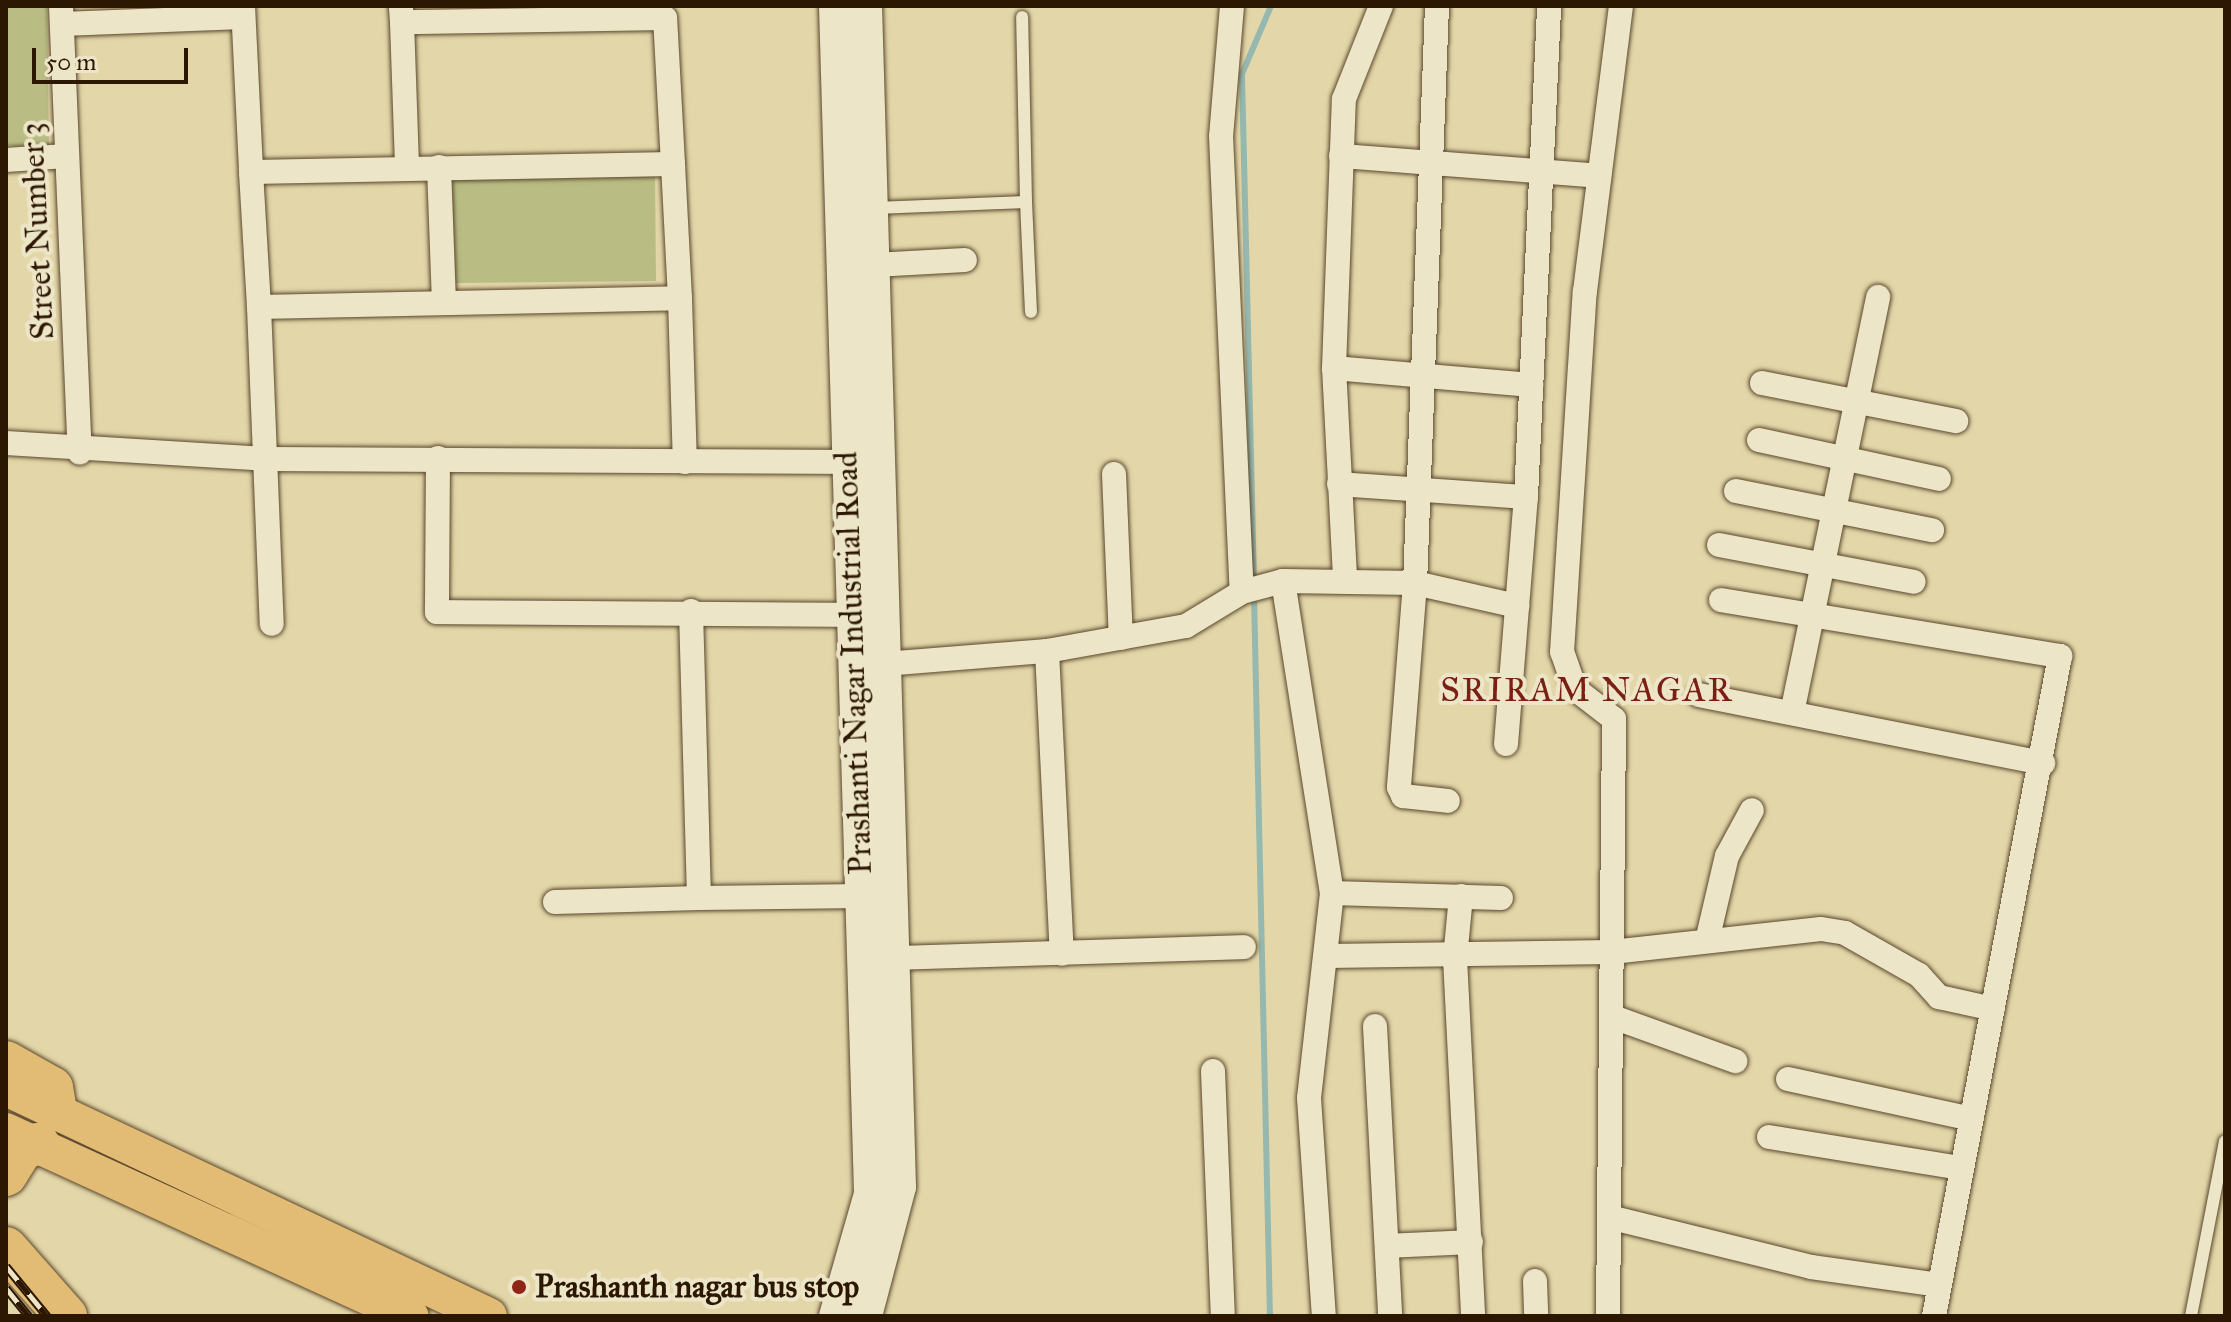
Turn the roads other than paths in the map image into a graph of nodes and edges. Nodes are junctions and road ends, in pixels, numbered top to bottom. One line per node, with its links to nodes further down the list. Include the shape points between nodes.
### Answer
1 (835, 6): 45 (street, Prashanti Nagar Industrial Road)
2 (866, 6): 24 (street, Prashanti Nagar Industrial Road)
3 (1232, 6): 60 (street, via 1221,136)
4 (1381, 6): 14 (street, via 1344,99)
5 (1437, 6): 17 (street)
6 (1549, 6): 21 (street)
7 (1621, 6): 22 (street)
8 (243, 11): 11 (street); 20 (street)
9 (528, 12): 10 (street); 16 (street, via 665,18)
10 (402, 14): 19 (street)
11 (61, 15): 13 (street, Street Number 3)
12 (1022, 17): 23 (lane)
13 (66, 156): 15 (street); 40 (street, Street Number 3)
14 (1341, 156): 17 (street); 32 (street)
15 (6, 160)
16 (673, 164): 18 (street); 28 (street)
17 (1429, 166): 21 (street); 33 (street)
18 (439, 167): 19 (street); 29 (street)
19 (407, 168): 20 (street)
20 (251, 172): 30 (street)
21 (1541, 174): 22 (street); 35 (street)
22 (1599, 176): 84 (street, via 1575,396 1562,652 1575,689 1614,719)
23 (1026, 202): 24 (lane); 31 (lane)
24 (873, 208): 26 (street, Prashanti Nagar Industrial Road)
25 (965, 260): 26 (street)
26 (874, 265): 45 (street, Prashanti Nagar Industrial Road)
27 (1878, 297): 36 (street)
28 (680, 298): 29 (street); 44 (street)
29 (444, 303): 30 (street)
30 (259, 307): 42 (street)
31 (1031, 312)
32 (1334, 368): 33 (street); 48 (street)
33 (1420, 376): 35 (street); 49 (street)
34 (1762, 383): 36 (street)
35 (1531, 385): 51 (street)
36 (1856, 401): 37 (street); 43 (street)
37 (1956, 421)
38 (1759, 440): 43 (street)
39 (6, 443): 40 (street)
40 (80, 453): 42 (street)
41 (438, 458): 42 (street); 44 (street); 63 (street, via 437,612)
42 (266, 459): 66 (street)
43 (1844, 459): 47 (street); 52 (street)
44 (685, 462): 45 (street)
45 (862, 462): 64 (street, Prashanti Nagar Industrial Road); 69 (street, Prashanti Nagar Industrial Road)
46 (1114, 474): 67 (street)
47 (1939, 479)
48 (1339, 484): 49 (street); 56 (street)
49 (1415, 490): 51 (street); 59 (street)
50 (1736, 491): 52 (street)
51 (1526, 497): 62 (street)
52 (1833, 509): 53 (street); 55 (street)
53 (1932, 530)
54 (1719, 545): 55 (street)
55 (1822, 564): 58 (street); 65 (street)
56 (1345, 577): 57 (street); 59 (street)
57 (1283, 581): 60 (street); 76 (street)
58 (1914, 582)
59 (1415, 583): 62 (street); 74 (street, via 1399,793)
60 (1245, 592): 67 (street, via 1186,626)
61 (1721, 600): 65 (street)
62 (1517, 606): 72 (street)
63 (691, 611): 64 (street); 79 (street)
64 (855, 615): 77 (street, Prashanti Nagar Industrial Road)
65 (1812, 615): 71 (street); 73 (street, via 2060,656)
66 (272, 624)
67 (1121, 638): 68 (street)
68 (1047, 651): 69 (street); 85 (street)
69 (884, 664): 87 (street, Prashanti Nagar Industrial Road)
70 (1699, 695): 71 (street)
71 (1792, 713): 73 (street)
72 (1506, 744)
73 (2043, 763): 89 (street)
74 (1448, 801)
75 (1752, 810): 82 (street, via 1727,856)
76 (1332, 893): 78 (street); 86 (street)
77 (863, 896): 79 (street); 112 (street, Prashanti Nagar Industrial Road, via 870,1194)
78 (1461, 896): 80 (street); 88 (street)
79 (699, 898): 81 (street)
80 (1501, 898)
81 (555, 902)
82 (1707, 941): 84 (street); 89 (street, via 1845,933 1919,975 1939,997)
83 (1244, 947): 85 (street)
84 (1612, 952): 88 (street); 90 (street)
85 (1062, 954): 87 (street)
86 (1328, 956): 88 (street); 115 (street, via 1309,1098)
87 (895, 958): 113 (street, Prashanti Nagar Industrial Road, via 900,1187)
88 (1455, 958): 104 (street)
89 (1993, 1009): 97 (street)
90 (1616, 1018): 92 (street); 103 (street)
91 (1375, 1026): 105 (street)
92 (1735, 1061)
93 (6, 1062): 98 (highway, via 52,1088)
94 (1213, 1071): 114 (street)
95 (1788, 1079): 97 (street)
96 (6, 1088): 98 (main road)
97 (1971, 1119): 101 (street)
98 (33, 1128): 102 (highway); 110 (main road); 111 (main road)
99 (1769, 1137): 101 (street)
100 (2225, 1141): 121 (lane)
101 (1961, 1168): 108 (street)
102 (6, 1175)
103 (1609, 1217): 108 (street, via 1811,1267); 119 (street)
104 (1471, 1242): 105 (street); 117 (street)
105 (1387, 1246): 116 (street)
106 (6, 1248): 109 (highway)
107 (1535, 1281): 118 (street)
108 (1939, 1285): 120 (street)
109 (66, 1316)
110 (411, 1316)
111 (489, 1316)
112 (835, 1316)
113 (866, 1316)
114 (1223, 1316)
115 (1324, 1316)
116 (1390, 1316)
117 (1473, 1316)
118 (1536, 1316)
119 (1608, 1316)
120 (1934, 1316)
121 (2191, 1316)

